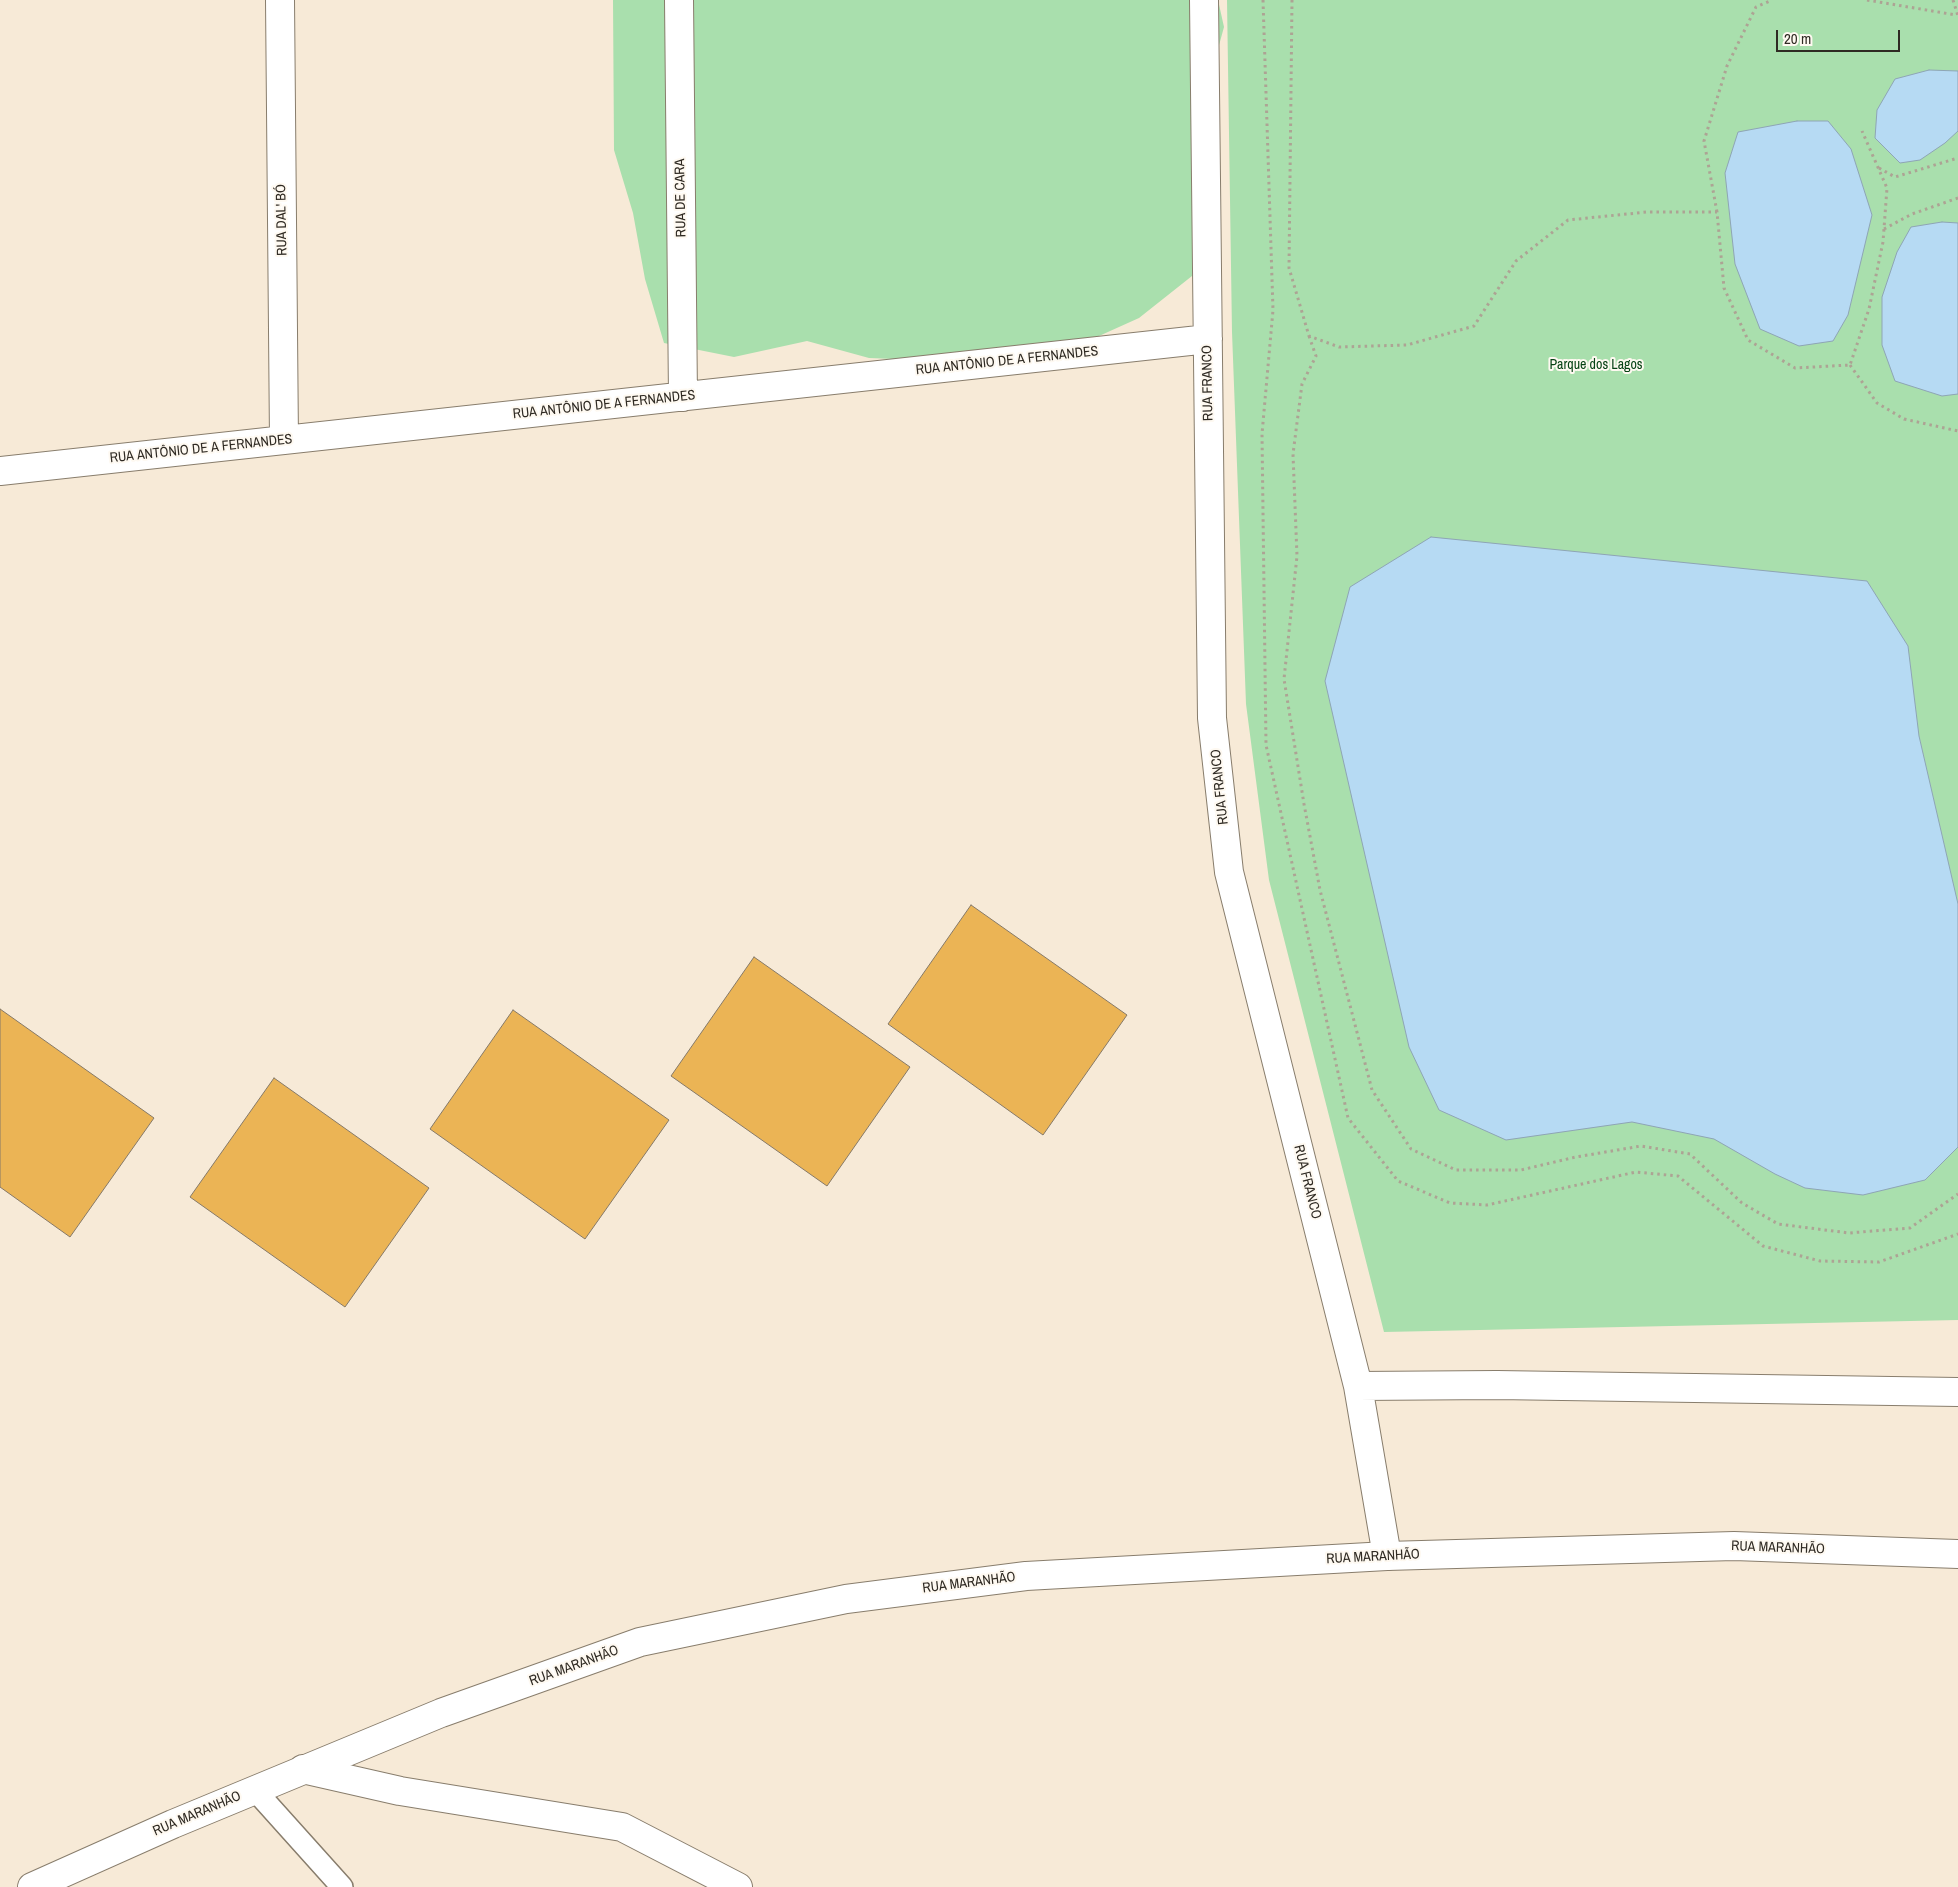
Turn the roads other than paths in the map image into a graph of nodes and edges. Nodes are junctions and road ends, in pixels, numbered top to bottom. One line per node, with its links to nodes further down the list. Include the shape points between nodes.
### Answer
1 (280, 0): 6 (street, RUA DAL' BÓ)
2 (679, 0): 5 (street, RUA DE CARA)
3 (1204, 0): 4 (street, RUA FRANCO)
4 (1208, 339): 5 (street, RUA ANTÔNIO DE A FERNANDES); 8 (street, RUA FRANCO, via 1212,718 1229,872)
5 (682, 396): 6 (street, RUA ANTÔNIO DE A FERNANDES)
6 (284, 440): 7 (street, RUA ANTÔNIO DE A FERNANDES)
7 (0, 472)
8 (1358, 1386): 9 (street); 11 (street, RUA FRANCO)
9 (1958, 1392)
10 (1958, 1554): 11 (street, RUA MARANHÃO, via 1734,1546)
11 (1388, 1556): 12 (street, RUA MARANHÃO, via 1026,1576 846,1599 640,1642 441,1713)
12 (304, 1769): 13 (street, RUA MARANHÃO); 16 (street, via 400,1790 622,1827)
13 (254, 1789): 14 (street, RUA MARANHÃO); 15 (lane)
14 (32, 1887)
15 (342, 1887)
16 (738, 1887)

